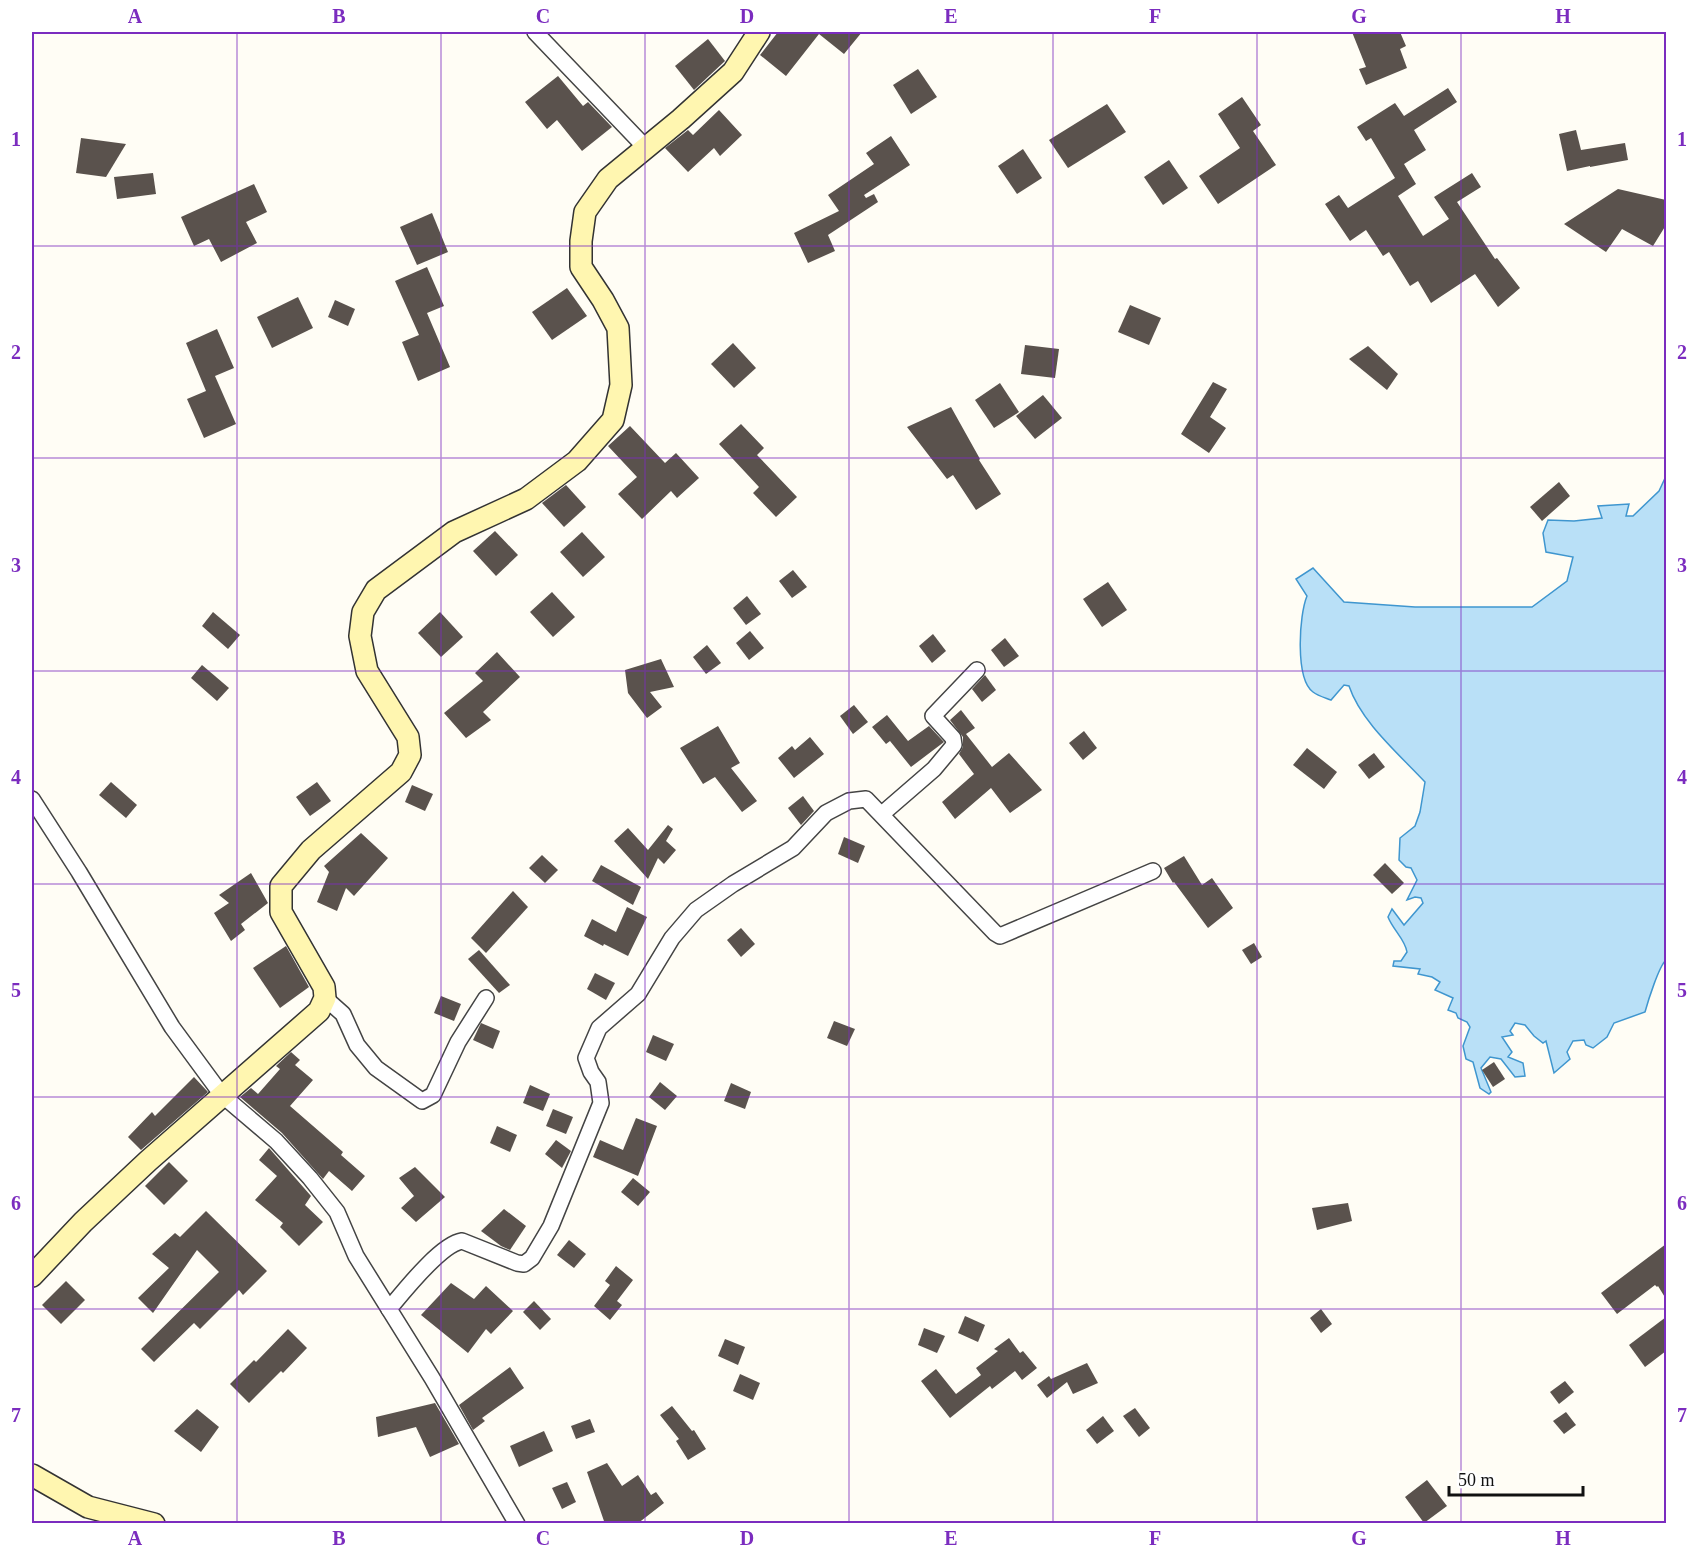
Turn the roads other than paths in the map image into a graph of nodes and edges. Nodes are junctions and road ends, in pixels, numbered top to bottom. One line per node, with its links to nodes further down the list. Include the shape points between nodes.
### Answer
1 (535, 32): 3 (street)
2 (759, 32): 3 (street, via 733,72)
3 (646, 148): 8 (street, via 608,179 585,212 580,241 581,267 618,328 621,385 613,420 577,461 526,498 454,532 376,590 363,612 360,636 367,671 408,737 410,755 401,772 311,850 281,886 281,912 324,987)
4 (977, 670): 6 (street, via 933,716 953,738 954,745 934,769)
5 (32, 799): 10 (street, via 172,1027)
6 (882, 814): 7 (street, via 1000,936); 12 (street, via 866,799 849,801 826,813 793,849 696,910 672,938 638,994 598,1028 586,1058 598,1082 601,1103 551,1226 532,1258 524,1264 517,1263 462,1241 454,1242)
7 (1153, 871)
8 (325, 998): 9 (street, via 343,1014 357,1045 376,1068 422,1101 433,1095 458,1042); 10 (street, via 319,1011)
9 (486, 998)
10 (222, 1095): 11 (street, via 83,1222); 12 (street, via 276,1141 330,1203 356,1256)
11 (32, 1276)
12 (389, 1309): 15 (street)
13 (32, 1475): 14 (street, via 88,1507)
14 (154, 1524)
15 (517, 1524)

